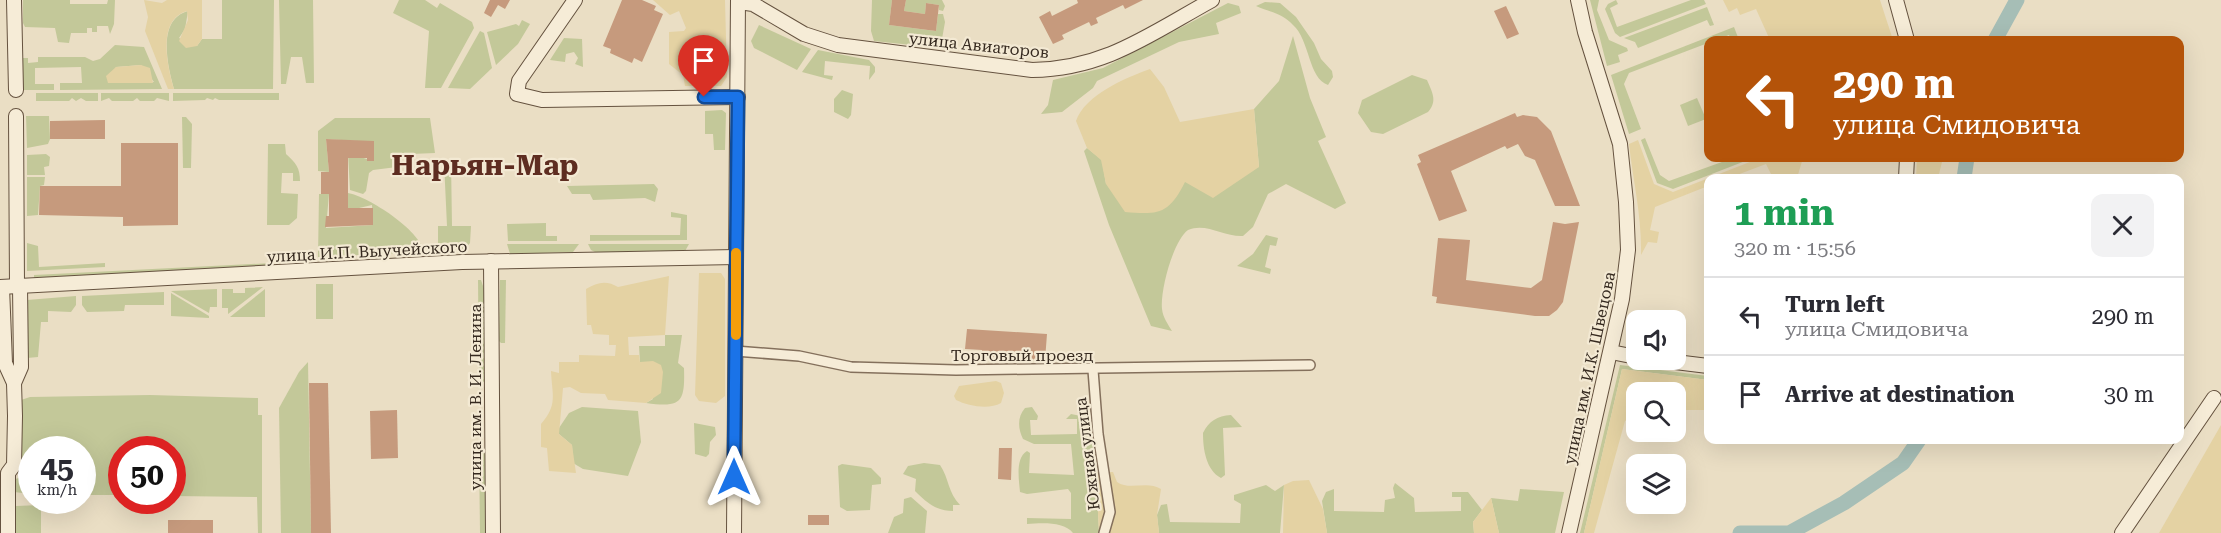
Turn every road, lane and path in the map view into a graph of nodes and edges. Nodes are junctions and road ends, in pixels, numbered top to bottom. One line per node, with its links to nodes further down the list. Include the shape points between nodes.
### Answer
1 (14, 0): 8 (main road)
2 (575, 0): 9 (main road, via 516,88 520,96 542,100)
3 (1212, 0): 6 (main road, улица Авиаторов, via 1101,59 1062,69 1032,70 838,45 804,34 753,4)
4 (1578, 0): 15 (main road, улица им. И.К. Швецова, via 1620,144 1626,192 1627,270)
5 (1896, 0): 7 (main road)
6 (739, 1): 9 (main road)
7 (1906, 36)
8 (16, 90)
9 (738, 97): 11 (main road)
10 (16, 117): 13 (main road)
11 (736, 257): 12 (main road, улица И.П. Выучейского); 14 (main road)
12 (491, 261): 13 (main road, улица И.П. Выучейского); 24 (main road, улица им. В. И. Ленина)
13 (10, 286): 22 (main road, via 21,367 14,383 14,465)
14 (735, 351): 20 (street, Торговый проезд, via 799,356 852,368); 25 (main road)
15 (1611, 352): 16 (main road); 27 (main road, улица им. И.К. Швецова)
16 (1626, 355)
17 (1686, 363): 19 (main road)
18 (1310, 365): 20 (street, Торговый проезд)
19 (1704, 366)
20 (1093, 370): 26 (street, Южная улица, via 1110,512)
21 (2219, 396): 28 (main road)
22 (4, 473): 23 (main road)
23 (8, 533)
24 (493, 533)
25 (734, 533)
26 (1104, 533)
27 (1569, 533)
28 (2122, 533)

